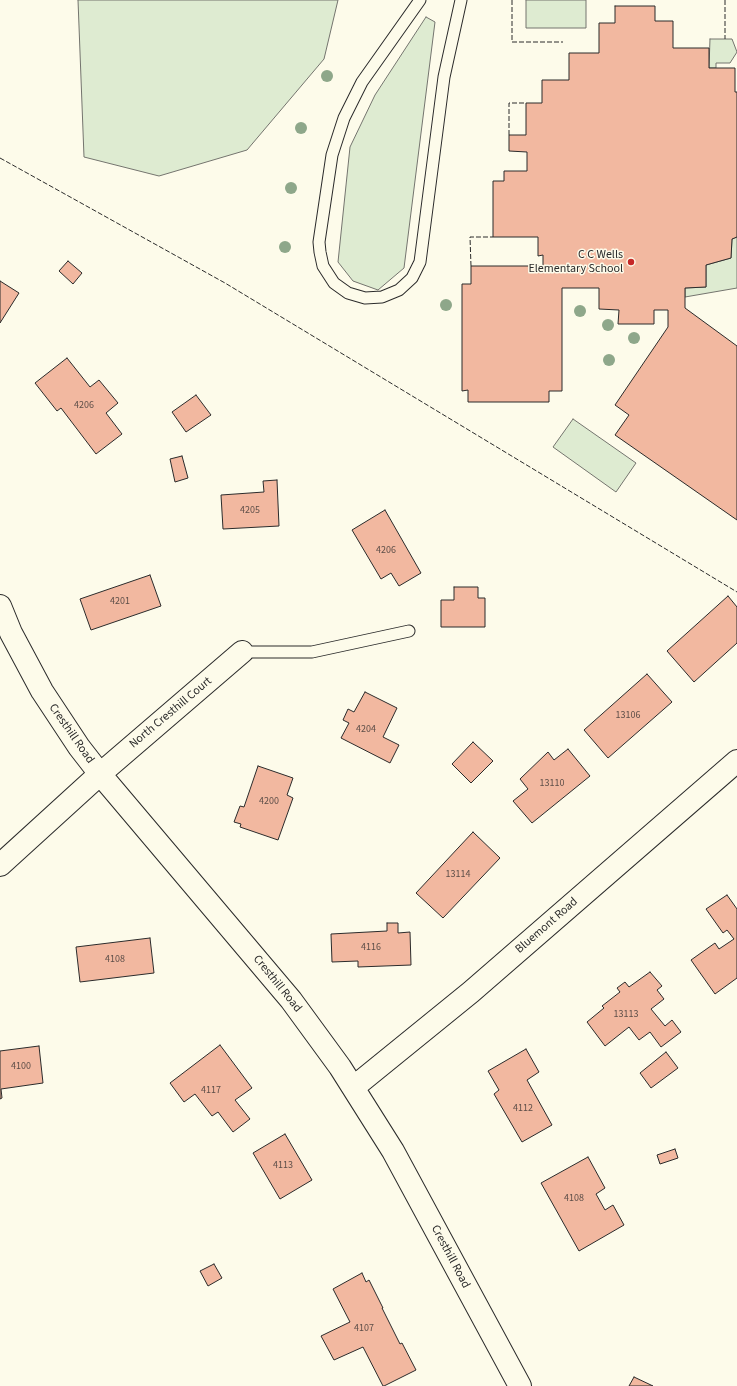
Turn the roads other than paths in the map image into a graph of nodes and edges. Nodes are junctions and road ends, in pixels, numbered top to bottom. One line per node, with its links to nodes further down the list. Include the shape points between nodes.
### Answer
1 (420, 0): 2 (lane, via 362,82 344,118 332,155 320,242 323,266 334,283 348,293 365,298 382,297 399,290 412,278 420,262 444,77)
2 (461, 0)
3 (0, 606): 7 (street, Cresthill Road, via 11,633 42,691)
4 (409, 630): 5 (lane, via 312,652)
5 (242, 652): 7 (street, North Cresthill Court)
6 (737, 761): 9 (street, Bluemont Road, via 471,992)
7 (100, 774): 8 (street, North Cresthill Court); 9 (street, Cresthill Road, via 291,1000)
8 (0, 865)
9 (354, 1087): 10 (street, Cresthill Road, via 393,1151)
10 (520, 1386)

